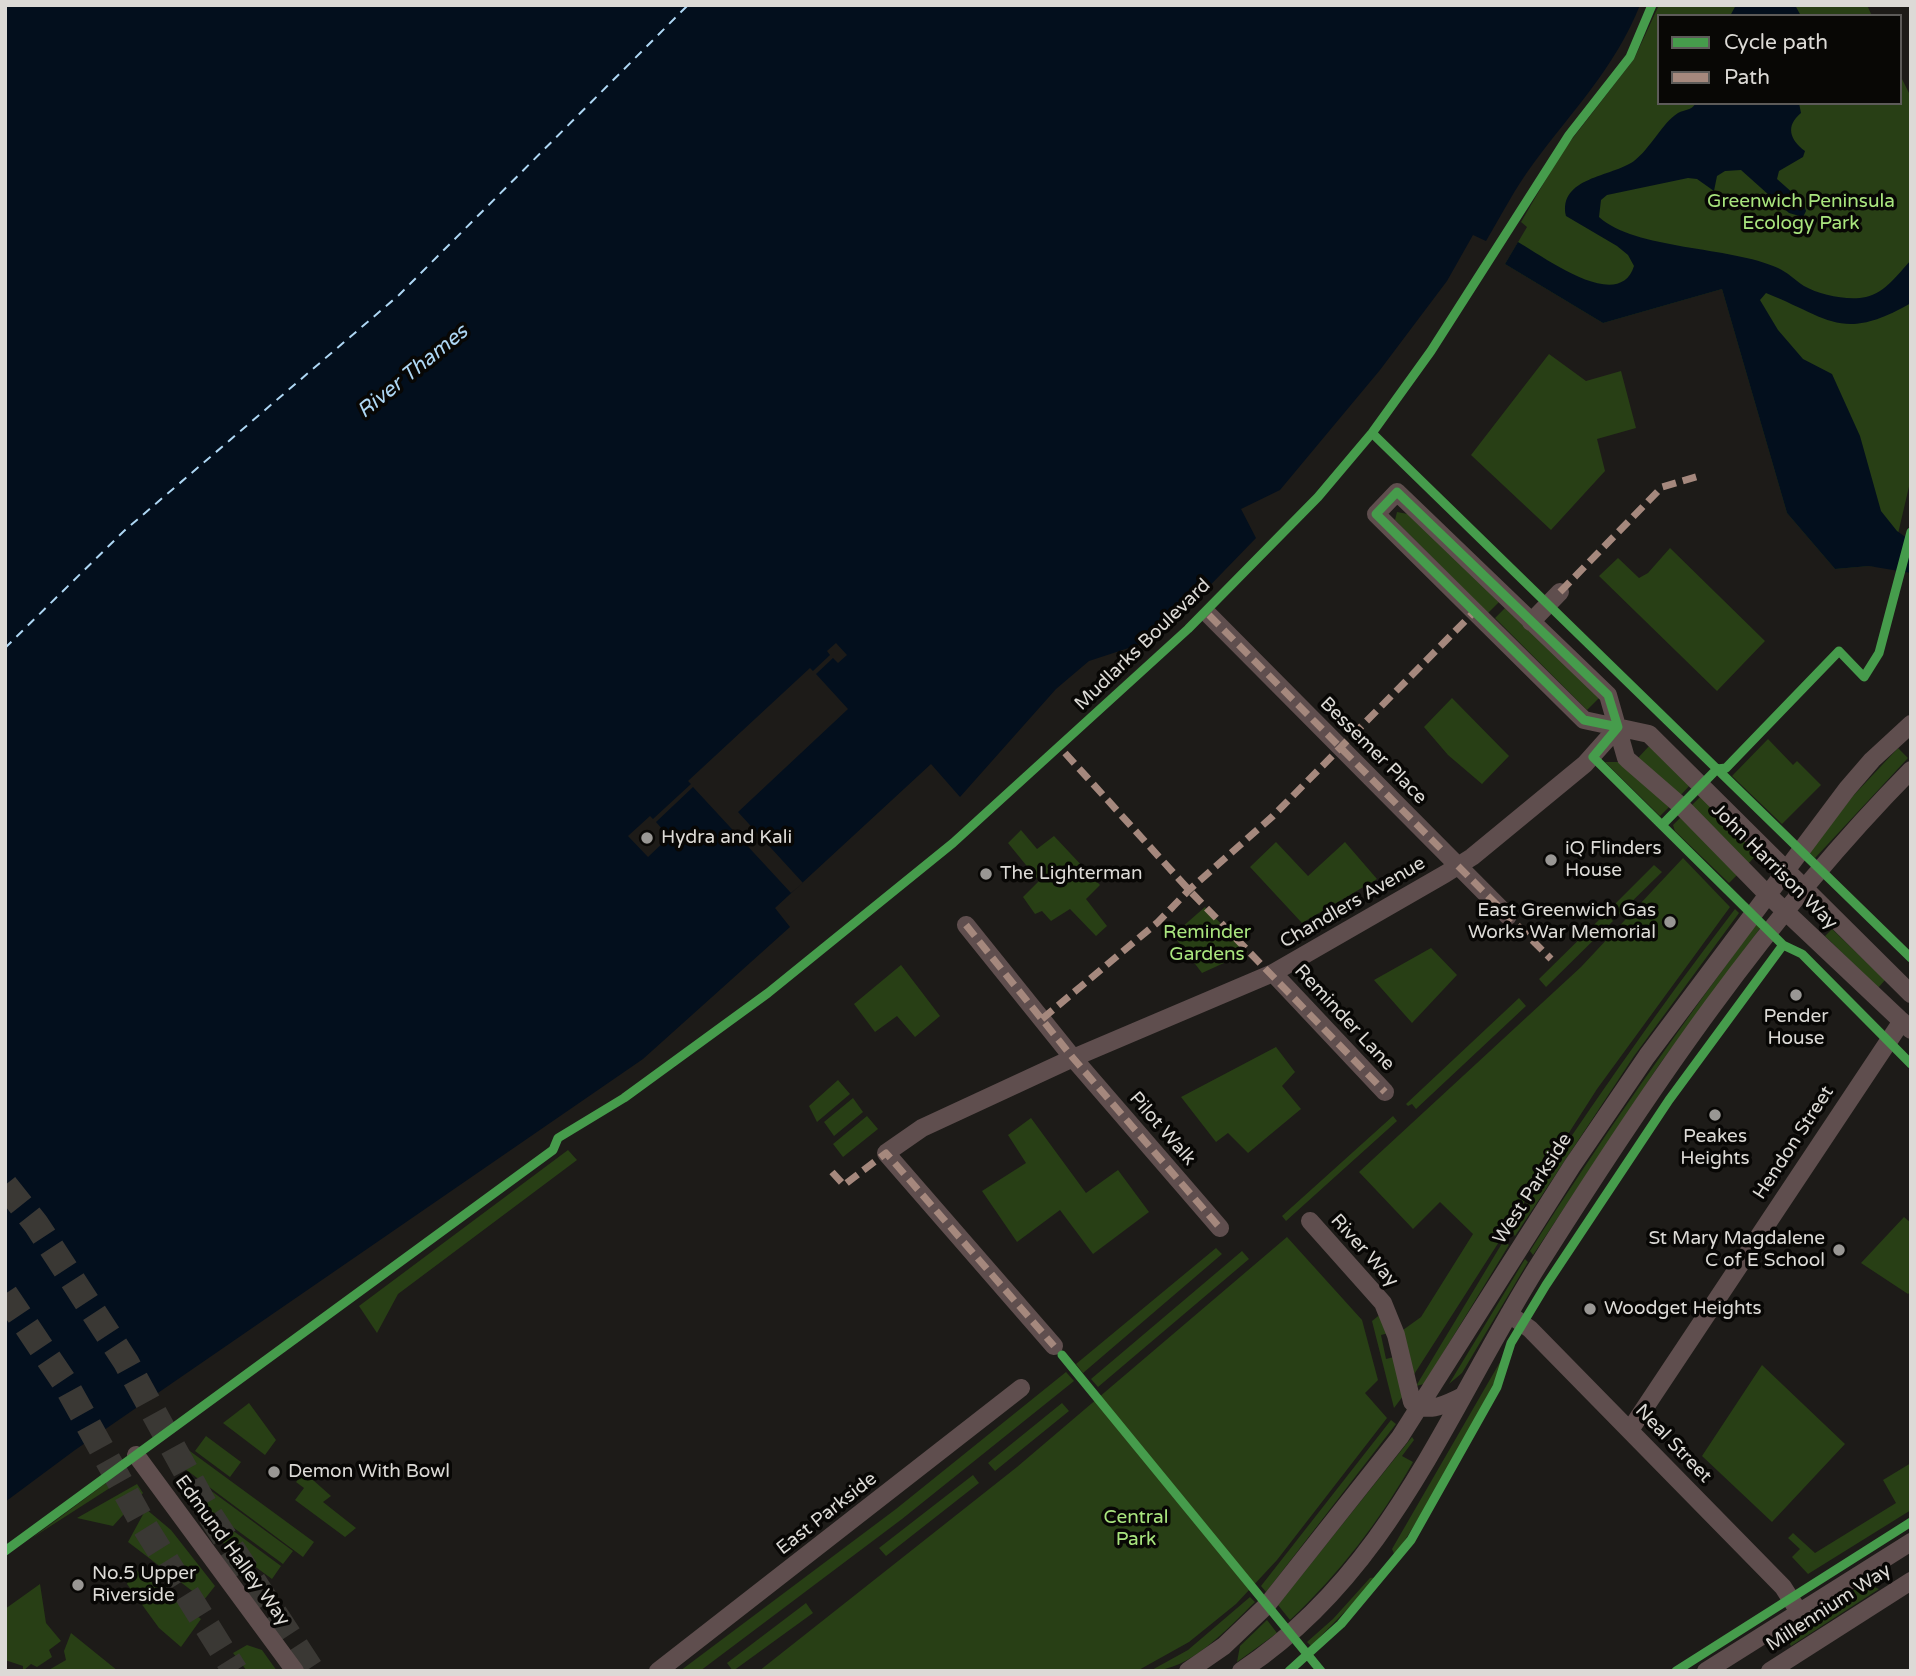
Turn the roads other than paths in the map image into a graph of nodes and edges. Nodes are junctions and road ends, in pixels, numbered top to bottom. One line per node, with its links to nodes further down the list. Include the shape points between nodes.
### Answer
1 (1560, 592): 3 (street)
2 (1209, 615): 7 (street, Bessemer Place)
3 (1531, 622): 5 (street, John Harrison Way, via 1608,695); 5 (street, John Harrison Way, via 1397,492 1377,514 1584,720)
4 (1911, 724): 8 (street, West Parkside, via 1872,760)
5 (1618, 727): 7 (street, Chandlers Avenue, via 1585,764); 8 (street, John Harrison Way, via 1649,734); 10 (street, John Harrison Way, via 1626,758 1681,806)
6 (1911, 770): 9 (street)
7 (1458, 866): 12 (street, Bessemer Place); 14 (street, Chandlers Avenue)
8 (1785, 869): 9 (street, John Harrison Way); 10 (street, West Parkside)
9 (1804, 888): 11 (street); 15 (street, John Harrison Way)
10 (1767, 894): 11 (street, John Harrison Way); 26 (street, West Parkside, via 1572,1166)
11 (1785, 912): 16 (street, John Harrison Way); 22 (street, via 1667,1070)
12 (1508, 916)
13 (966, 925): 18 (street)
14 (1273, 973): 18 (street, Chandlers Avenue); 19 (street, Reminder Lane)
15 (1905, 989): 16 (street, John Harrison Way)
16 (1882, 1003): 17 (street, John Harrison Way)
17 (1906, 1026): 27 (street, Hendon Street)
18 (1073, 1058): 21 (street, Pilot Walk); 23 (street, Chandlers Avenue, via 922,1128 886,1153)
19 (1385, 1092)
20 (1310, 1222): 26 (street, River Way, via 1383,1303 1396,1335 1407,1389 1412,1402)
21 (1220, 1228)
22 (1508, 1314): 25 (street); 27 (street, Neal Street, via 1530,1329)
23 (1054, 1346)
24 (1021, 1388): 34 (street, East Parkside)
25 (1461, 1396): 26 (street, via 1435,1408); 36 (street, via 1381,1536 1305,1621)
26 (1421, 1408): 35 (street, West Parkside, via 1267,1605 1224,1646)
27 (1630, 1430): 31 (street, Neal Street, via 1783,1587)
28 (136, 1455): 33 (street, Edmund Halley Way)
29 (1911, 1542): 31 (street, Millennium Way)
30 (1911, 1581): 32 (street, Millennium Way)
31 (1798, 1612): 37 (street, Millennium Way)
32 (1782, 1668)
33 (295, 1671)
34 (658, 1671)
35 (1188, 1671)
36 (1241, 1671)
37 (1706, 1671)

